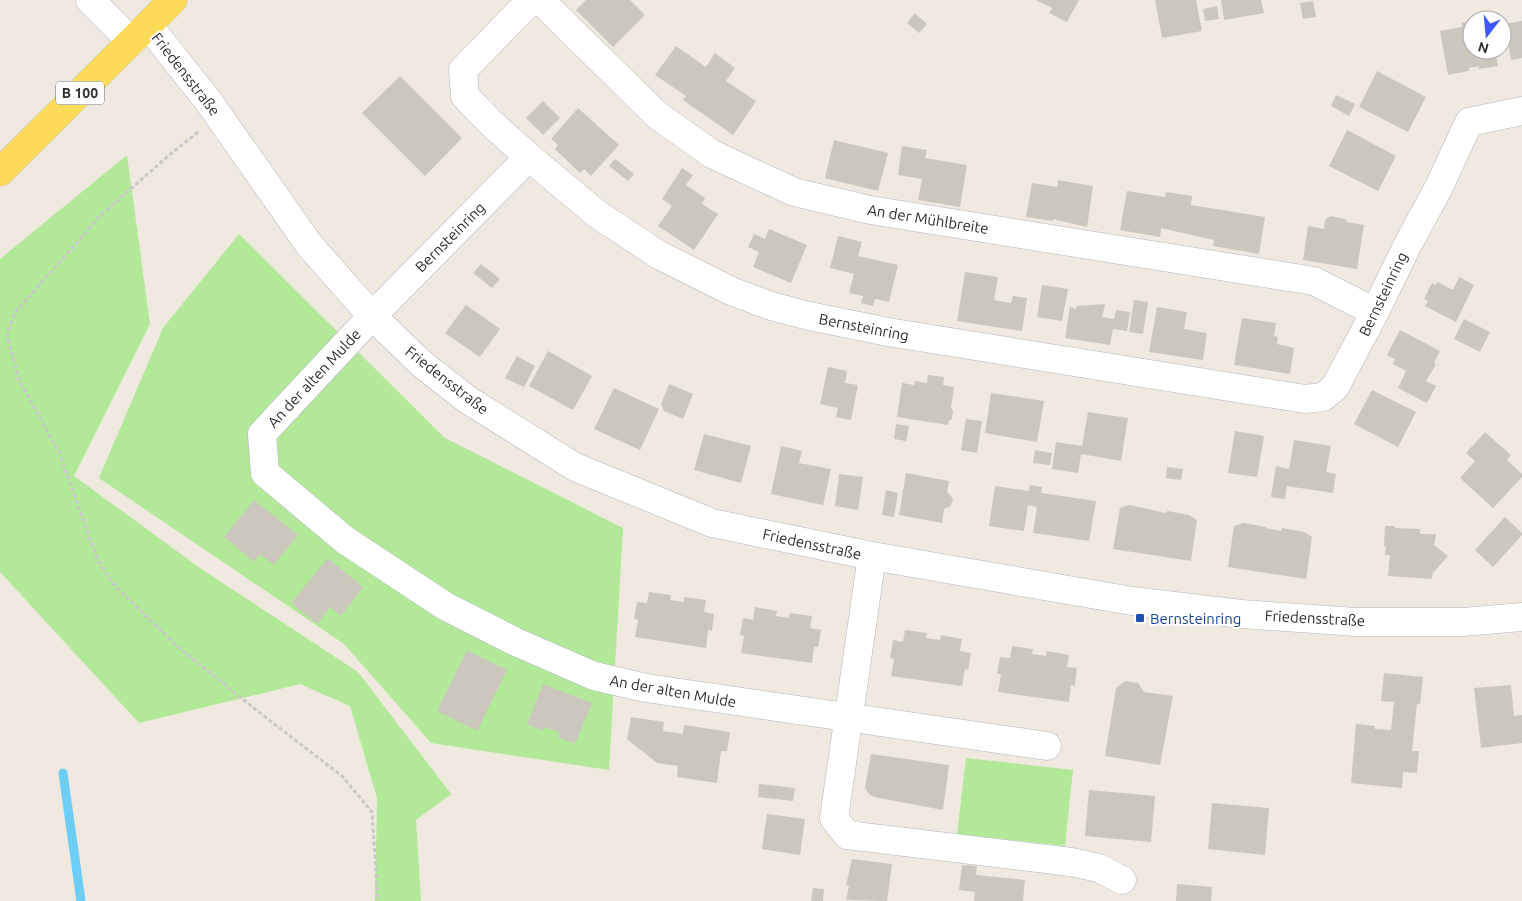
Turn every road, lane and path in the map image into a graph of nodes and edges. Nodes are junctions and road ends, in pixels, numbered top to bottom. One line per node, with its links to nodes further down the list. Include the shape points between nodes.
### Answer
1 (90, 0): 5 (street, Friedensstraße)
2 (173, 0): 5 (main road, B 100)
3 (531, 0): 8 (street, Bernsteinring, via 463,70 465,96)
4 (540, 0): 10 (street, An der Mühlbreite, via 657,115 712,154 794,192 870,210 1314,281)
5 (140, 33): 7 (street, Friedensstraße); 9 (main road, B 100)
6 (1522, 111): 10 (street, Bernsteinring, via 1469,122)
7 (218, 116): 11 (street, Friedensstraße, via 310,246); 17 (path, via 102,214 14,314 7,335 19,380 59,452 98,561 115,586 179,648 342,776 372,812)
8 (529, 157): 10 (street, Bernsteinring, via 597,214 651,250 731,291 770,306 888,332 1305,399 1323,397 1335,387); 11 (street, Bernsteinring)
9 (0, 172)
10 (1375, 312)
11 (372, 316): 12 (street, Friedensstraße, via 422,364 468,400 575,467 712,523); 14 (street, An der alten Mulde, via 262,434 265,473 290,495 345,540 445,606 594,676 646,688)
12 (872, 556): 13 (street, Friedensstraße, via 1132,601 1241,614 1356,622 1464,622); 14 (street, Friedensstraße)
13 (1522, 617)
14 (847, 718): 15 (street); 16 (street, via 834,818 847,836 1071,862 1099,868)
15 (1047, 746)
16 (1122, 880)
17 (378, 901)

